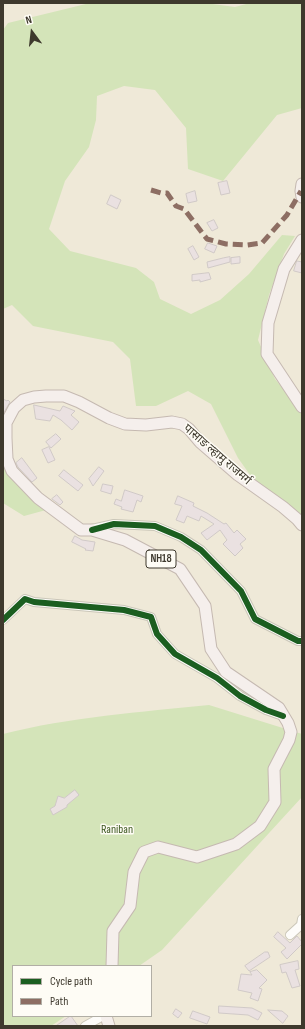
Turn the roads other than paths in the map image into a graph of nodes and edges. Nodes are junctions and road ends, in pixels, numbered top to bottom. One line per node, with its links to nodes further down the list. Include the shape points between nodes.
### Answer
1 (302, 184): 2 (main road)
2 (302, 197)
3 (302, 240): 4 (main road, via 284,269 268,323 267,354)
4 (302, 407)
5 (302, 525): 6 (main road, पासाङ ल्हामु राजमर्ग / NH18, via 284,507 238,475 182,424 125,424 64,396 23,400 14,408 6,423 7,459 12,472 38,498 81,530)
6 (92, 530): 8 (street, via 114,524 155,526 181,538 201,550 241,591 254,619); 9 (main road, पासाङ ल्हामु राजमर्ग / NH18, via 125,540 180,569 205,606 210,649 226,672 279,708)
7 (3, 620): 9 (street, via 25,599 124,610 151,617 157,634 174,654 217,678 240,696)
8 (302, 641)
9 (283, 716): 12 (main road, पासाङ ल्हामु राजमर्ग / NH18, via 290,728 290,736 274,769 275,802 260,826 236,844 197,858 158,847 144,852 134,872 130,906 113,931)
10 (302, 919): 11 (street, via 301,925)
11 (290, 935)
12 (112, 965)
13 (103, 1017): 14 (street)
14 (85, 1026)

